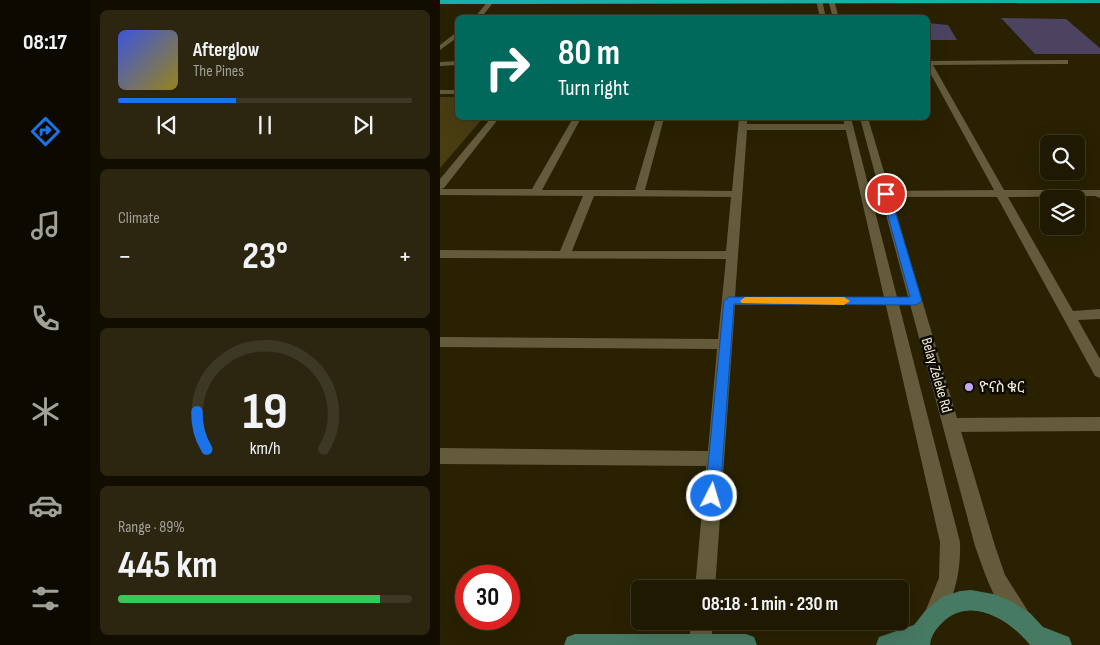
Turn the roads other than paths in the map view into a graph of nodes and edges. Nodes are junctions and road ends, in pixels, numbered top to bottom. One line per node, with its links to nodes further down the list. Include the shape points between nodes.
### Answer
1 (1100, 1): 5 (highway)
2 (440, 2): 3 (highway)
3 (490, 2): 4 (highway); 6 (highway); 8 (street)
4 (820, 3): 5 (highway)
5 (832, 3): 7 (highway)
6 (440, 6)
7 (1100, 6)
8 (479, 15)
9 (455, 36): 10 (street)
10 (440, 48)
11 (1065, 62): 12 (street)
12 (930, 63)
13 (440, 64): 14 (street)
14 (455, 64)
15 (930, 67): 26 (street)
16 (440, 92): 17 (street)
17 (455, 92)
18 (493, 120): 24 (street)
19 (576, 120): 27 (street)
20 (659, 120): 29 (street)
21 (743, 122): 22 (street); 30 (street)
22 (849, 122): 23 (street); 37 (street, Belay Zeleke Rd)
23 (866, 122): 31 (street, Belay Zeleke Rd)
24 (440, 186)
25 (440, 192): 27 (street)
26 (999, 192): 31 (street); 32 (street); 40 (street)
27 (535, 193): 28 (street)
28 (590, 193): 29 (street); 34 (street)
29 (639, 194): 30 (street)
30 (737, 194): 35 (street)
31 (886, 194): 38 (street, Belay Zeleke Rd)
32 (1100, 195)
33 (440, 254): 34 (street)
34 (564, 255): 35 (street)
35 (732, 256): 36 (street)
36 (729, 301): 37 (street); 42 (street)
37 (892, 301): 38 (street); 49 (street, Belay Zeleke Rd, via 950,542 952,567 948,588)
38 (916, 301): 45 (street, Belay Zeleke Rd)
39 (1100, 314): 40 (street)
40 (1070, 316): 43 (street)
41 (440, 342): 42 (street)
42 (725, 344): 47 (street)
43 (1100, 372)
44 (1100, 424): 45 (street)
45 (951, 425): 51 (street, Belay Zeleke Rd, via 997,580)
46 (440, 456): 47 (street)
47 (716, 459): 48 (street)
48 (706, 580)
49 (936, 612): 51 (main road, via 963,600 980,601 1014,614); 52 (main road)
50 (701, 630): 53 (street)
51 (1035, 635): 57 (main road)
52 (920, 640): 56 (main road)
53 (700, 644): 54 (main road); 55 (main road)
54 (575, 645)
55 (746, 645)
56 (887, 645)
57 (1061, 645)

